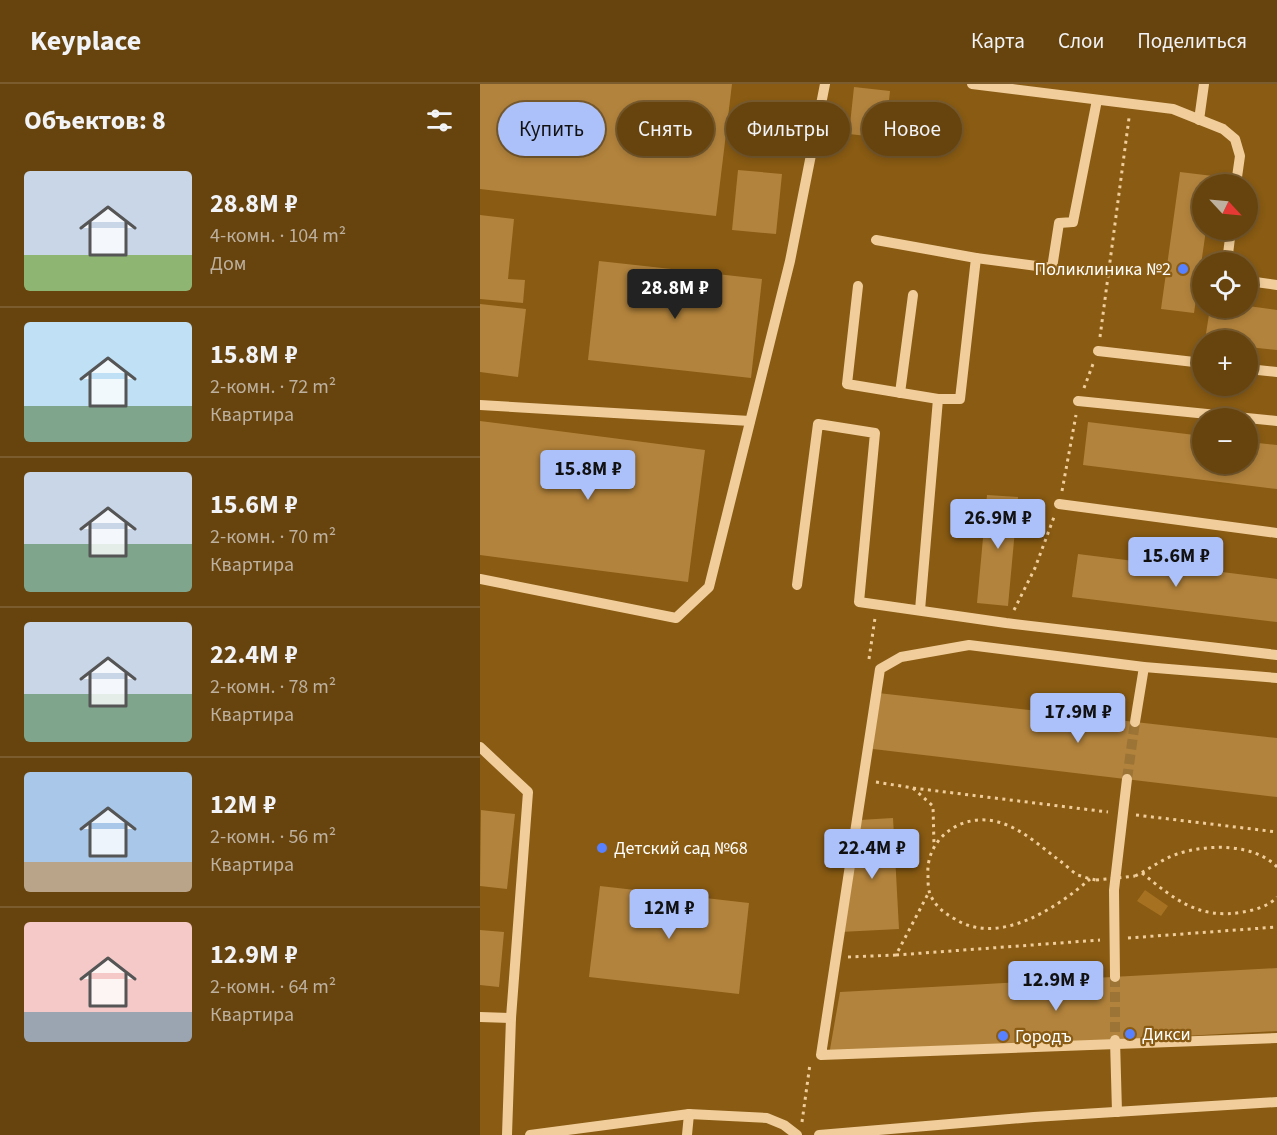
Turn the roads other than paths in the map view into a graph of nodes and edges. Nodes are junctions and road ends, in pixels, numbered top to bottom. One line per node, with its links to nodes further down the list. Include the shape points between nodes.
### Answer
1 (825, 84): 21 (street, via 790,261)
2 (972, 84): 4 (street)
3 (1204, 84): 5 (street)
4 (1096, 100): 5 (street, via 1173,109); 8 (street, via 1073,222 1059,223 1052,268)
5 (1199, 120): 6 (street, via 1223,129 1235,139 1240,156)
6 (1237, 174)
7 (876, 240): 8 (street)
8 (976, 258): 18 (street, via 960,399)
9 (1258, 282): 10 (street)
10 (1277, 285)
11 (858, 286): 17 (street, via 847,384)
12 (913, 295): 17 (street)
13 (1098, 351): 14 (street)
14 (1192, 362)
15 (1258, 370): 16 (street)
16 (1277, 372)
17 (900, 393): 18 (street)
18 (938, 399): 27 (street)
19 (1078, 401): 22 (street)
20 (480, 405): 21 (street)
21 (750, 421): 25 (street, via 709,587 676,618)
22 (1277, 421)
23 (1059, 504): 24 (street)
24 (1277, 533)
25 (480, 579)
26 (797, 585): 27 (street, via 818,424 875,433 859,602)
27 (920, 610): 28 (street)
28 (1277, 654)
29 (1144, 667): 30 (street); 31 (street); 38 (street, via 969,645 901,657 880,669 821,1055)
30 (1277, 678)
31 (1135, 722)
32 (480, 747): 36 (street, via 528,792)
33 (1127, 779): 34 (street, via 1114,890)
34 (1115, 977)
35 (480, 1017): 36 (street)
36 (511, 1018): 42 (street)
37 (1277, 1038): 38 (street)
38 (1115, 1042): 40 (street)
39 (1277, 1102): 40 (street)
40 (1117, 1112): 46 (street)
41 (689, 1114): 43 (street); 44 (street); 45 (street, via 767,1118)
42 (507, 1135)
43 (530, 1135)
44 (687, 1135)
45 (797, 1135)
46 (819, 1135)

